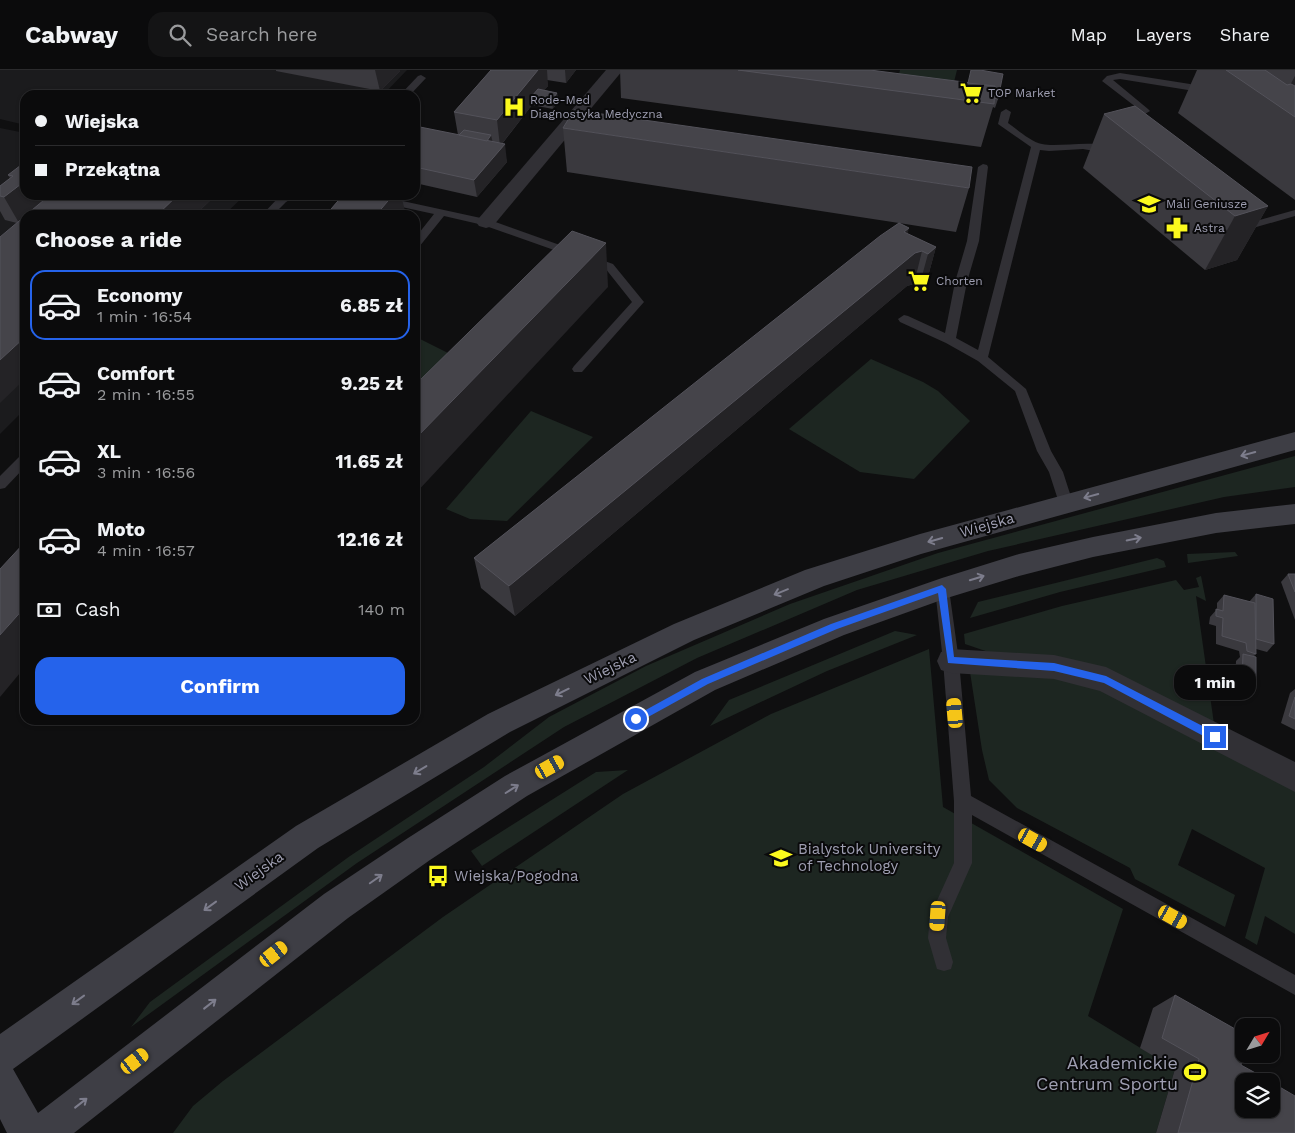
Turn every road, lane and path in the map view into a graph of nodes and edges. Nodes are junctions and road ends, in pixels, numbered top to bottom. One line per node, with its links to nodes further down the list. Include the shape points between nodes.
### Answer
1 (615, 70): 15 (street)
2 (421, 78): 3 (lane)
3 (410, 90)
4 (1221, 100): 5 (lane, via 1190,87 1120,76 1107,81)
5 (1145, 111)
6 (1006, 112): 7 (lane, via 1003,124)
7 (1036, 146): 8 (lane, via 1083,146); 20 (lane)
8 (1121, 153)
9 (983, 167): 19 (lane, via 972,241)
10 (282, 200): 12 (lane)
11 (384, 200): 13 (lane)
12 (272, 210)
13 (442, 212): 15 (lane); 17 (lane)
14 (1295, 213): 16 (lane, via 1237,230)
15 (486, 222): 21 (lane, via 609,266 638,302)
16 (1229, 224)
17 (420, 239)
18 (904, 319): 19 (lane)
19 (950, 340): 20 (lane)
20 (982, 358): 25 (lane, via 1020,389)
21 (578, 369)
22 (1295, 441): 25 (main road, Wiejska, one-way to 25)
23 (20, 464): 24 (lane)
24 (0, 484)
25 (1066, 503): 33 (main road, Wiejska, one-way to 33, via 920,544 815,578 684,632 499,723 307,837)
26 (1295, 514): 27 (main road, one-way to 26, via 1018,565 1093,547 1216,523)
27 (942, 589): 28 (lane); 36 (main road, one-way to 27, via 336,906 516,786 705,681 834,627)
28 (951, 660): 29 (street, via 1054,667 1106,680); 30 (lane)
29 (1295, 778)
30 (964, 801): 31 (lane, via 963,863 938,916 937,938); 32 (lane)
31 (944, 962)
32 (1295, 985)
33 (0, 1056)
34 (0, 1082): 35 (main road)
35 (28, 1133)
36 (43, 1133)

